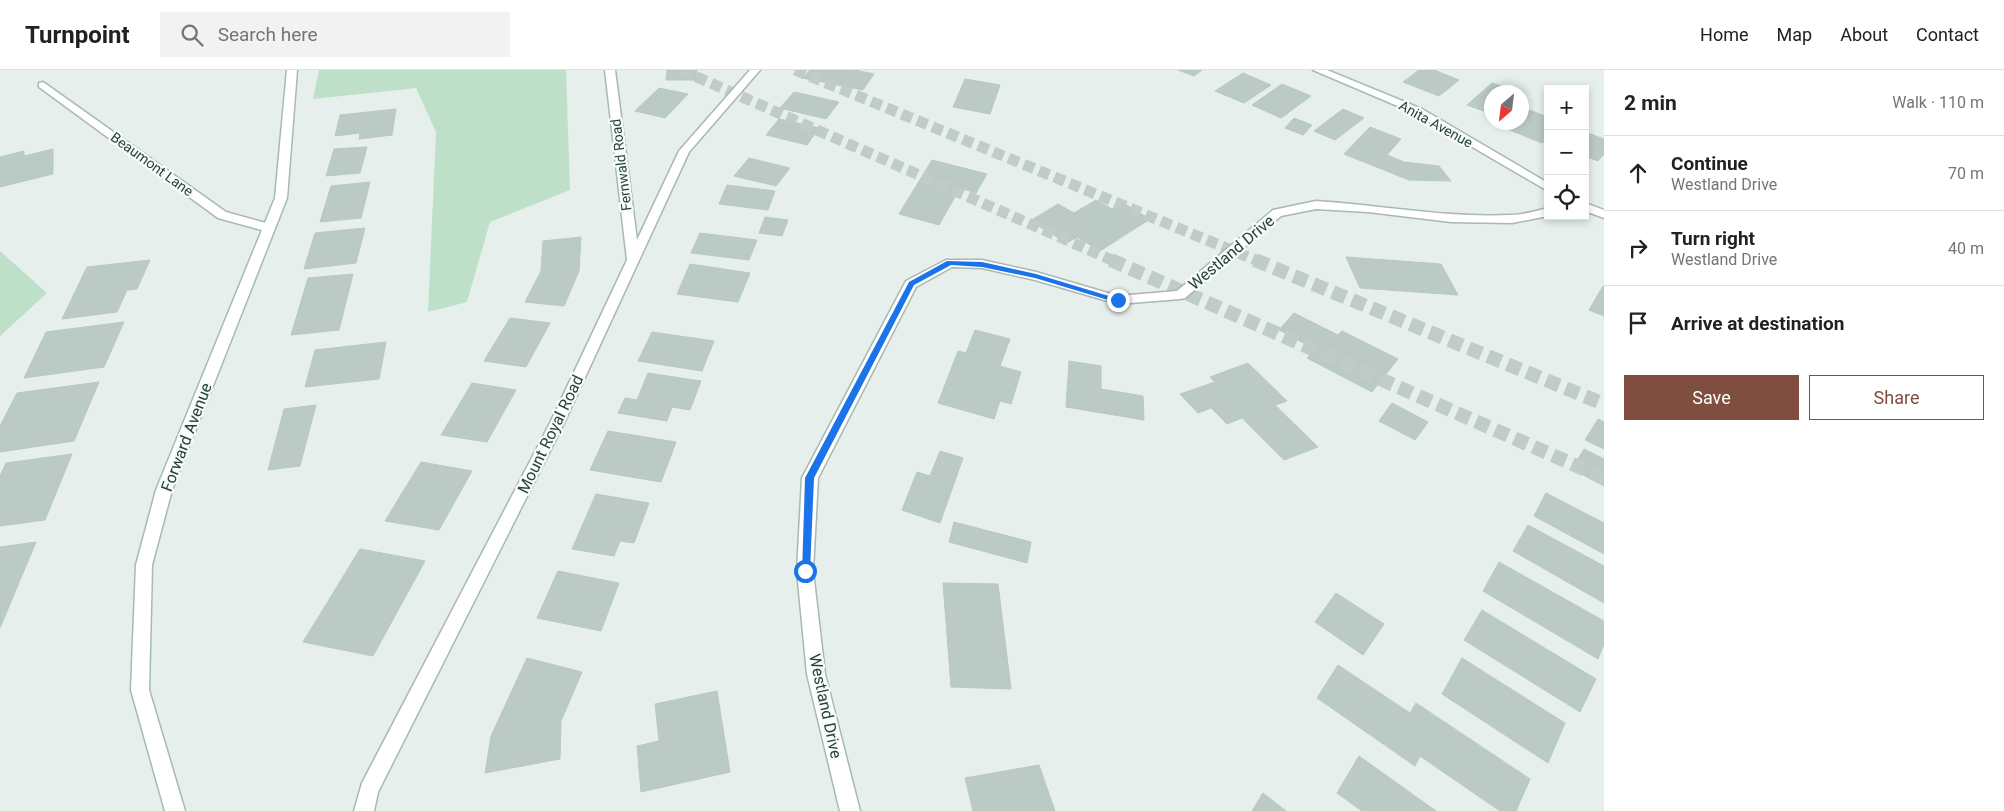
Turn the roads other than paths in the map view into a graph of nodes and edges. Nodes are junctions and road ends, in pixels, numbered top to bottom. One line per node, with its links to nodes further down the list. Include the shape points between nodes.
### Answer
1 (292, 70): 10 (street, Forward Avenue, via 281,198)
2 (610, 70): 11 (street, Fernwald Road)
3 (755, 70): 11 (street, Mount Royal Road, via 684,151)
4 (1318, 70): 6 (street, Anita Avenue, via 1418,111)
5 (43, 85): 10 (street, Beaumont Lane, via 222,215)
6 (1544, 186)
7 (1589, 208): 9 (street)
8 (1544, 213): 14 (street, Westland Drive, via 1512,219 1451,218 1316,204 1277,213 1180,295 1118,300 982,264 950,263 911,284 810,478 805,571 816,674)
9 (1604, 214)
10 (269, 228): 12 (street, Forward Avenue, via 164,490 144,565 140,690)
11 (633, 261): 13 (street, Mount Royal Road, via 557,423 369,790)
12 (175, 811)
13 (364, 811)
14 (850, 811)

